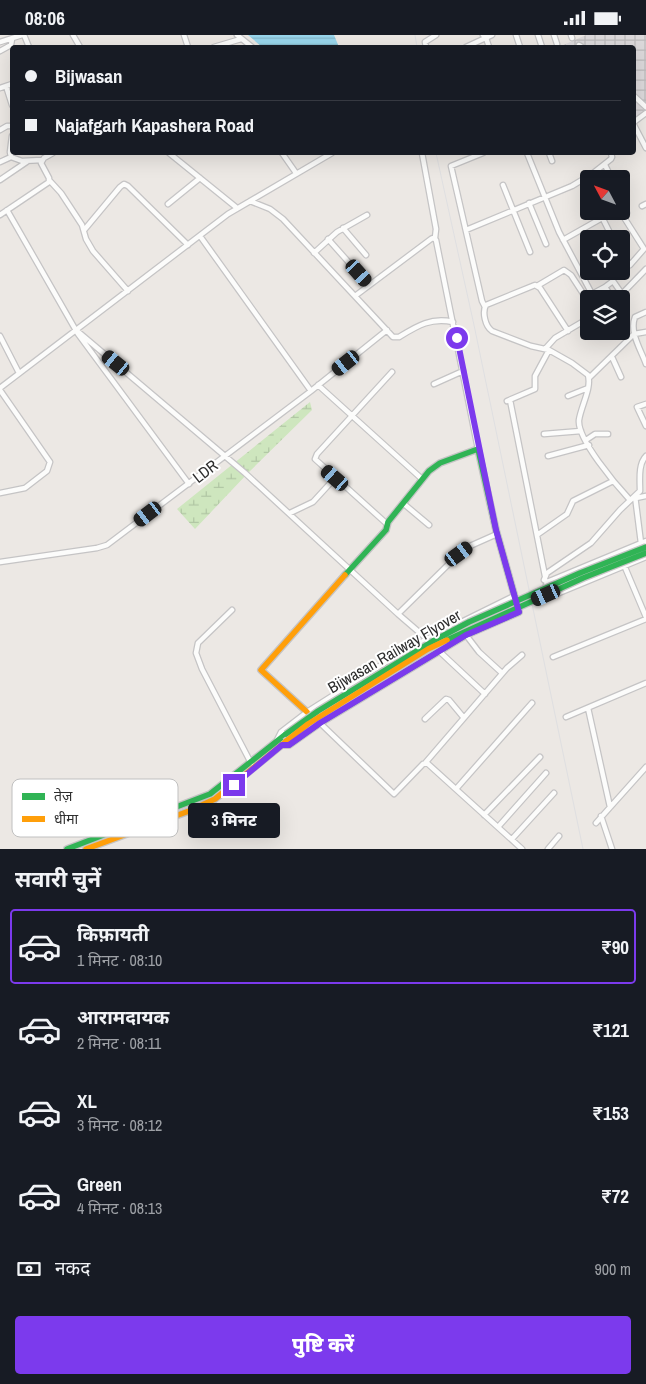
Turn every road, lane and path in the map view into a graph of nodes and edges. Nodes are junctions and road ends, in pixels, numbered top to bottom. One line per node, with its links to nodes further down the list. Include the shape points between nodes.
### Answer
1 (23, 35): 7 (street)
2 (436, 35): 13 (street, via 425,42)
3 (492, 35): 5 (street)
4 (554, 35): 9 (street)
5 (485, 36): 14 (street)
6 (239, 37): 11 (street); 12 (street)
7 (12, 39): 8 (street); 10 (street)
8 (0, 42)
9 (557, 44)
10 (12, 45)
11 (219, 45)
12 (249, 45)
13 (426, 45)
14 (469, 45)
15 (10, 84): 16 (street)
16 (6, 86): 17 (street); 19 (street)
17 (0, 88)
18 (636, 98): 20 (street)
19 (10, 99)
20 (646, 107)
21 (646, 113): 22 (street)
22 (636, 122)
23 (636, 128): 24 (street)
24 (646, 148)
25 (50, 155): 35 (street)
26 (171, 155): 43 (street)
27 (283, 155): 42 (street)
28 (328, 155): 42 (street)
29 (422, 155): 64 (street)
30 (477, 155): 61 (street, via 451,166)
31 (528, 155): 48 (street)
32 (550, 155): 38 (street)
33 (611, 155): 39 (street, via 612,159)
34 (12, 157): 36 (street); 37 (street)
35 (42, 160): 37 (street); 45 (street)
36 (0, 161)
37 (28, 161): 44 (street)
38 (552, 161)
39 (605, 165): 40 (street); 41 (street)
40 (598, 170)
41 (608, 170)
42 (296, 173): 49 (street)
43 (200, 178): 51 (street); 52 (street)
44 (0, 180)
45 (50, 181): 54 (street); 60 (street)
46 (580, 181): 48 (street)
47 (502, 185): 53 (street)
48 (544, 197): 50 (street); 65 (street)
49 (250, 201): 52 (street); 69 (street, via 278,215)
50 (528, 203): 53 (street); 66 (street)
51 (168, 204)
52 (237, 208): 62 (street)
53 (513, 209): 61 (street); 68 (street)
54 (7, 210): 55 (street); 88 (street)
55 (0, 215)
56 (367, 215): 59 (street)
57 (598, 220): 65 (street)
58 (626, 220): 71 (street, via 644,249)
59 (343, 228): 63 (street); 70 (street)
60 (85, 229): 67 (street, via 124,184); 82 (street, via 86,239 94,251)
61 (466, 230): 84 (street)
62 (200, 236): 67 (street); 107 (street)
63 (328, 239): 69 (street); 73 (street)
64 (435, 239): 73 (street); 86 (street)
65 (563, 240): 77 (street)
66 (546, 244)
67 (188, 245): 82 (street)
68 (530, 252)
69 (314, 253): 83 (street)
70 (366, 255)
71 (630, 265)
72 (646, 269): 81 (street)
73 (369, 285): 83 (street)
74 (538, 286): 76 (street, via 564,270); 84 (street, via 532,285); 90 (street)
75 (605, 287): 78 (street); 79 (street); 80 (street, via 612,281)
76 (581, 290)
77 (590, 290)
78 (599, 290)
79 (608, 290)
80 (619, 290)
81 (626, 290)
82 (128, 291): 88 (street)
83 (355, 296): 89 (street)
84 (484, 307): 94 (street, via 489,329)
85 (646, 312): 92 (street, via 634,318)
86 (454, 321): 89 (street, via 429,321 396,338); 98 (street)
87 (580, 324): 90 (street)
88 (76, 330): 100 (street); 117 (street); 123 (street)
89 (387, 330): 104 (street, LDR)
90 (568, 331): 94 (street, via 555,338)
91 (646, 332): 92 (street)
92 (634, 334): 95 (street); 96 (street)
93 (0, 336): 100 (street)
94 (547, 349): 102 (street, via 572,363); 133 (street, via 535,377 535,389 508,400)
95 (644, 354): 97 (street)
96 (612, 357): 101 (street); 102 (street)
97 (646, 364)
98 (463, 371): 103 (street); 116 (street)
99 (392, 372): 110 (street)
100 (19, 373): 106 (street)
101 (621, 377)
102 (589, 378): 105 (street)
103 (434, 384)
104 (318, 385): 107 (street, LDR); 110 (street)
105 (588, 388): 108 (street); 112 (street, via 579,421)
106 (0, 389): 124 (street, via 50,463 47,471 24,488)
107 (311, 391): 117 (street, LDR)
108 (568, 396)
109 (646, 403): 111 (street, via 637,407)
110 (351, 416): 120 (street, via 315,457 315,461); 121 (street)
111 (646, 426)
112 (581, 431): 113 (street); 115 (street)
113 (544, 434)
114 (608, 434): 115 (street, via 595,434)
115 (588, 442): 118 (street); 122 (street)
116 (478, 449): 121 (main road, via 440,463); 132 (main road)
117 (225, 456): 123 (street, LDR); 129 (street)
118 (548, 456)
119 (646, 456): 126 (street)
120 (335, 478): 129 (street, via 310,505); 130 (street)
121 (422, 479): 128 (main road)
122 (613, 481): 127 (street); 133 (street, via 573,501 567,514)
123 (189, 484): 138 (street, LDR, via 104,546)
124 (0, 493)
125 (646, 496): 126 (street)
126 (636, 497): 127 (street); 134 (street)
127 (630, 500): 141 (street, via 591,543)
128 (404, 503): 130 (main road); 131 (street)
129 (290, 513): 140 (street)
130 (388, 524): 140 (main road)
131 (429, 525)
132 (497, 534): 143 (main road); 145 (street, via 459,554)
133 (537, 535): 141 (street)
134 (644, 544): 135 (street); 162 (main road, Bijwasan Railway Flyover, bridge, via 433,641 318,711 286,734)
135 (618, 553): 139 (street); 142 (street)
136 (646, 553): 162 (main road, Bijwasan Railway Flyover, bridge, via 583,578 428,649)
137 (646, 557): 139 (street)
138 (0, 562)
139 (624, 566): 142 (street, via 547,599); 146 (street)
140 (351, 569): 145 (street); 157 (main road, via 261,668)
141 (545, 576): 142 (street)
142 (546, 582)
143 (514, 596): 147 (main road, via 519,612); 148 (street)
144 (232, 610): 165 (street, via 198,643 196,653)
145 (398, 614): 148 (street)
146 (646, 618): 151 (street)
147 (466, 635): 149 (main road); 152 (street)
148 (427, 639): 157 (street)
149 (439, 651): 154 (street); 161 (main road)
150 (522, 655): 152 (street)
151 (554, 657)
152 (502, 673): 154 (street)
153 (646, 683): 156 (street)
154 (485, 694): 158 (street)
155 (532, 703): 169 (street)
156 (588, 709): 159 (street); 172 (street)
157 (307, 712): 162 (street, via 281,732)
158 (464, 717): 160 (street, via 446,699); 164 (street)
159 (566, 717)
160 (425, 719)
161 (320, 723): 162 (main road, via 289,745); 164 (street, via 394,794)
162 (281, 743): 165 (main road, Bijwasan Railway Flyover); 167 (main road)
163 (540, 757): 174 (street)
164 (426, 762): 169 (street)
165 (250, 763): 167 (main road, Bijwasan Railway Flyover)
166 (646, 767): 172 (street)
167 (244, 773): 171 (main road, via 210,795); 173 (main road, via 215,799)
168 (546, 773): 177 (street)
169 (456, 789): 174 (street)
170 (554, 793): 181 (street)
171 (178, 807)
172 (610, 807): 175 (street)
173 (178, 815)
174 (484, 815): 177 (street)
175 (601, 816): 176 (street); 186 (street)
176 (596, 823)
177 (498, 827): 181 (street)
178 (560, 836): 185 (street)
179 (97, 837): 182 (main road)
180 (119, 837): 183 (main road)
181 (512, 839): 184 (street)
182 (67, 849)
183 (86, 849)
184 (522, 849)
185 (548, 849)
186 (612, 849)

